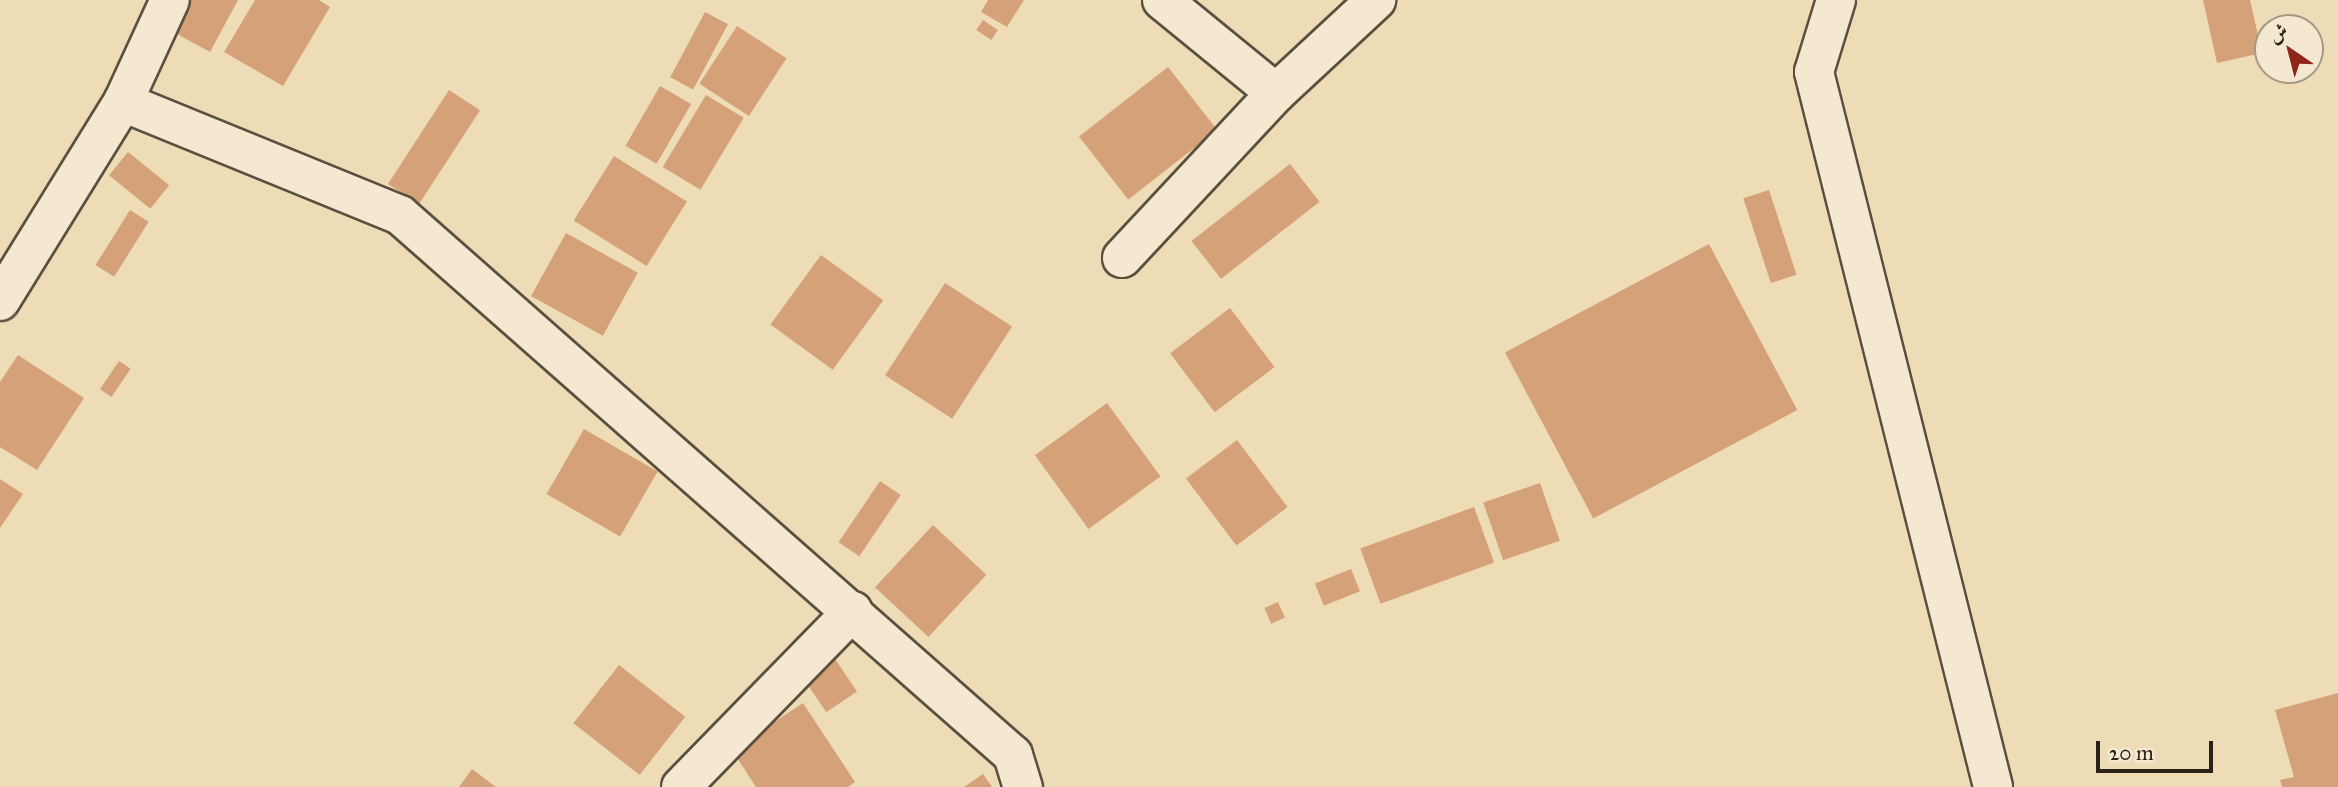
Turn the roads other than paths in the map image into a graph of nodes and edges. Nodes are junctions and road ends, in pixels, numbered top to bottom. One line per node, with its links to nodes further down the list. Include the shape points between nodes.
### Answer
1 (170, 0): 6 (street)
2 (1162, 0): 5 (street)
3 (1376, 0): 5 (street)
4 (1836, 0): 12 (street, via 1814,72)
5 (1276, 93): 7 (street)
6 (122, 102): 8 (street); 9 (street, via 400,215)
7 (1122, 258)
8 (0, 301)
9 (853, 611): 10 (street); 11 (street, via 1013,755)
10 (681, 787)
11 (1023, 787)
12 (1993, 787)

